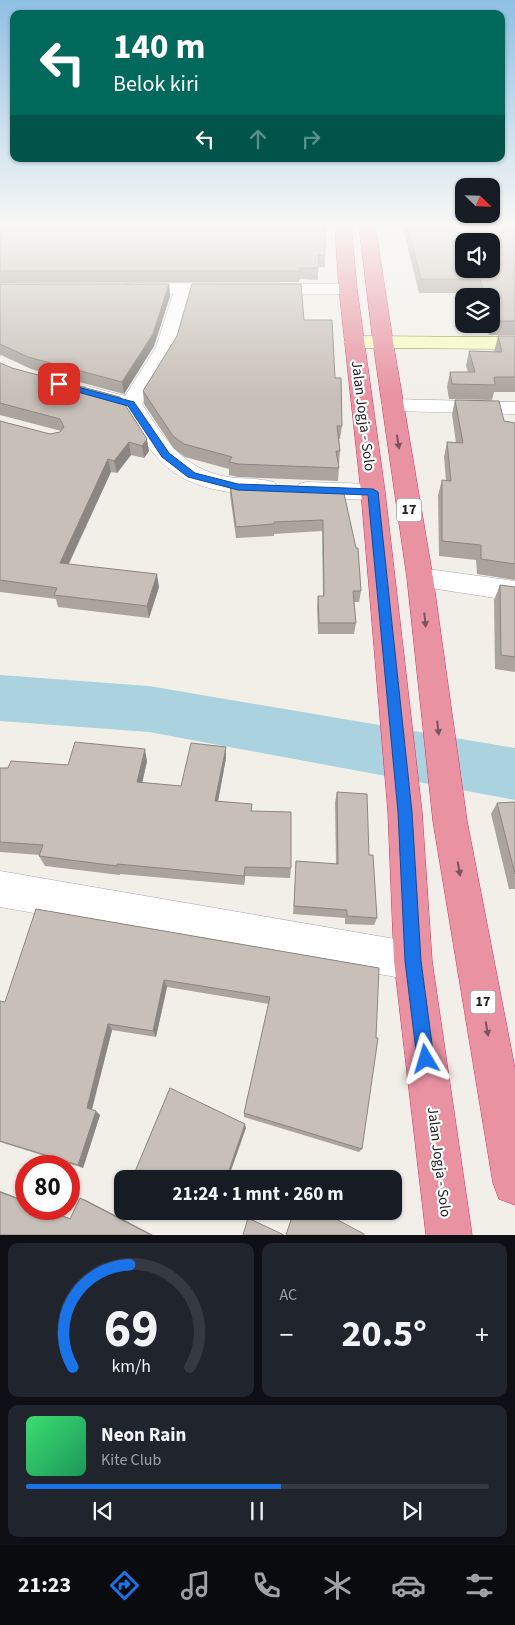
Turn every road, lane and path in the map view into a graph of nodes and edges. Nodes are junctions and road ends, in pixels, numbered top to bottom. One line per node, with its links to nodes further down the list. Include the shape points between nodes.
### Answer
1 (347, 282): 5 (highway, Jalan Jogja - Solo / 17)
2 (375, 282): 7 (highway, Jalan Jogja - Solo / 17)
3 (184, 288): 4 (street); 5 (street); 10 (street, via 166,348)
4 (115, 289)
5 (348, 289): 6 (highway, Jalan Jogja - Solo / 17)
6 (354, 342): 7 (main road); 13 (highway, Jalan Jogja - Solo / 17)
7 (382, 342): 8 (main road); 11 (highway, Jalan Jogja - Solo / 17)
8 (515, 343)
9 (68, 387): 10 (street)
10 (131, 404): 13 (street, via 165,455 192,475 238,487)
11 (392, 405): 12 (street); 14 (highway, Jalan Jogja - Solo / 17, one-way to 14)
12 (515, 408)
13 (373, 492): 17 (highway, Jalan Jogja - Solo / 17, via 405,812)
14 (420, 578): 15 (street); 18 (highway, Jalan Jogja - Solo / 17, one-way to 18, via 450,821)
15 (515, 590)
16 (0, 888): 17 (street)
17 (413, 961): 19 (highway, Jalan Jogja - Solo / 17)
18 (515, 1183)
19 (449, 1235)

